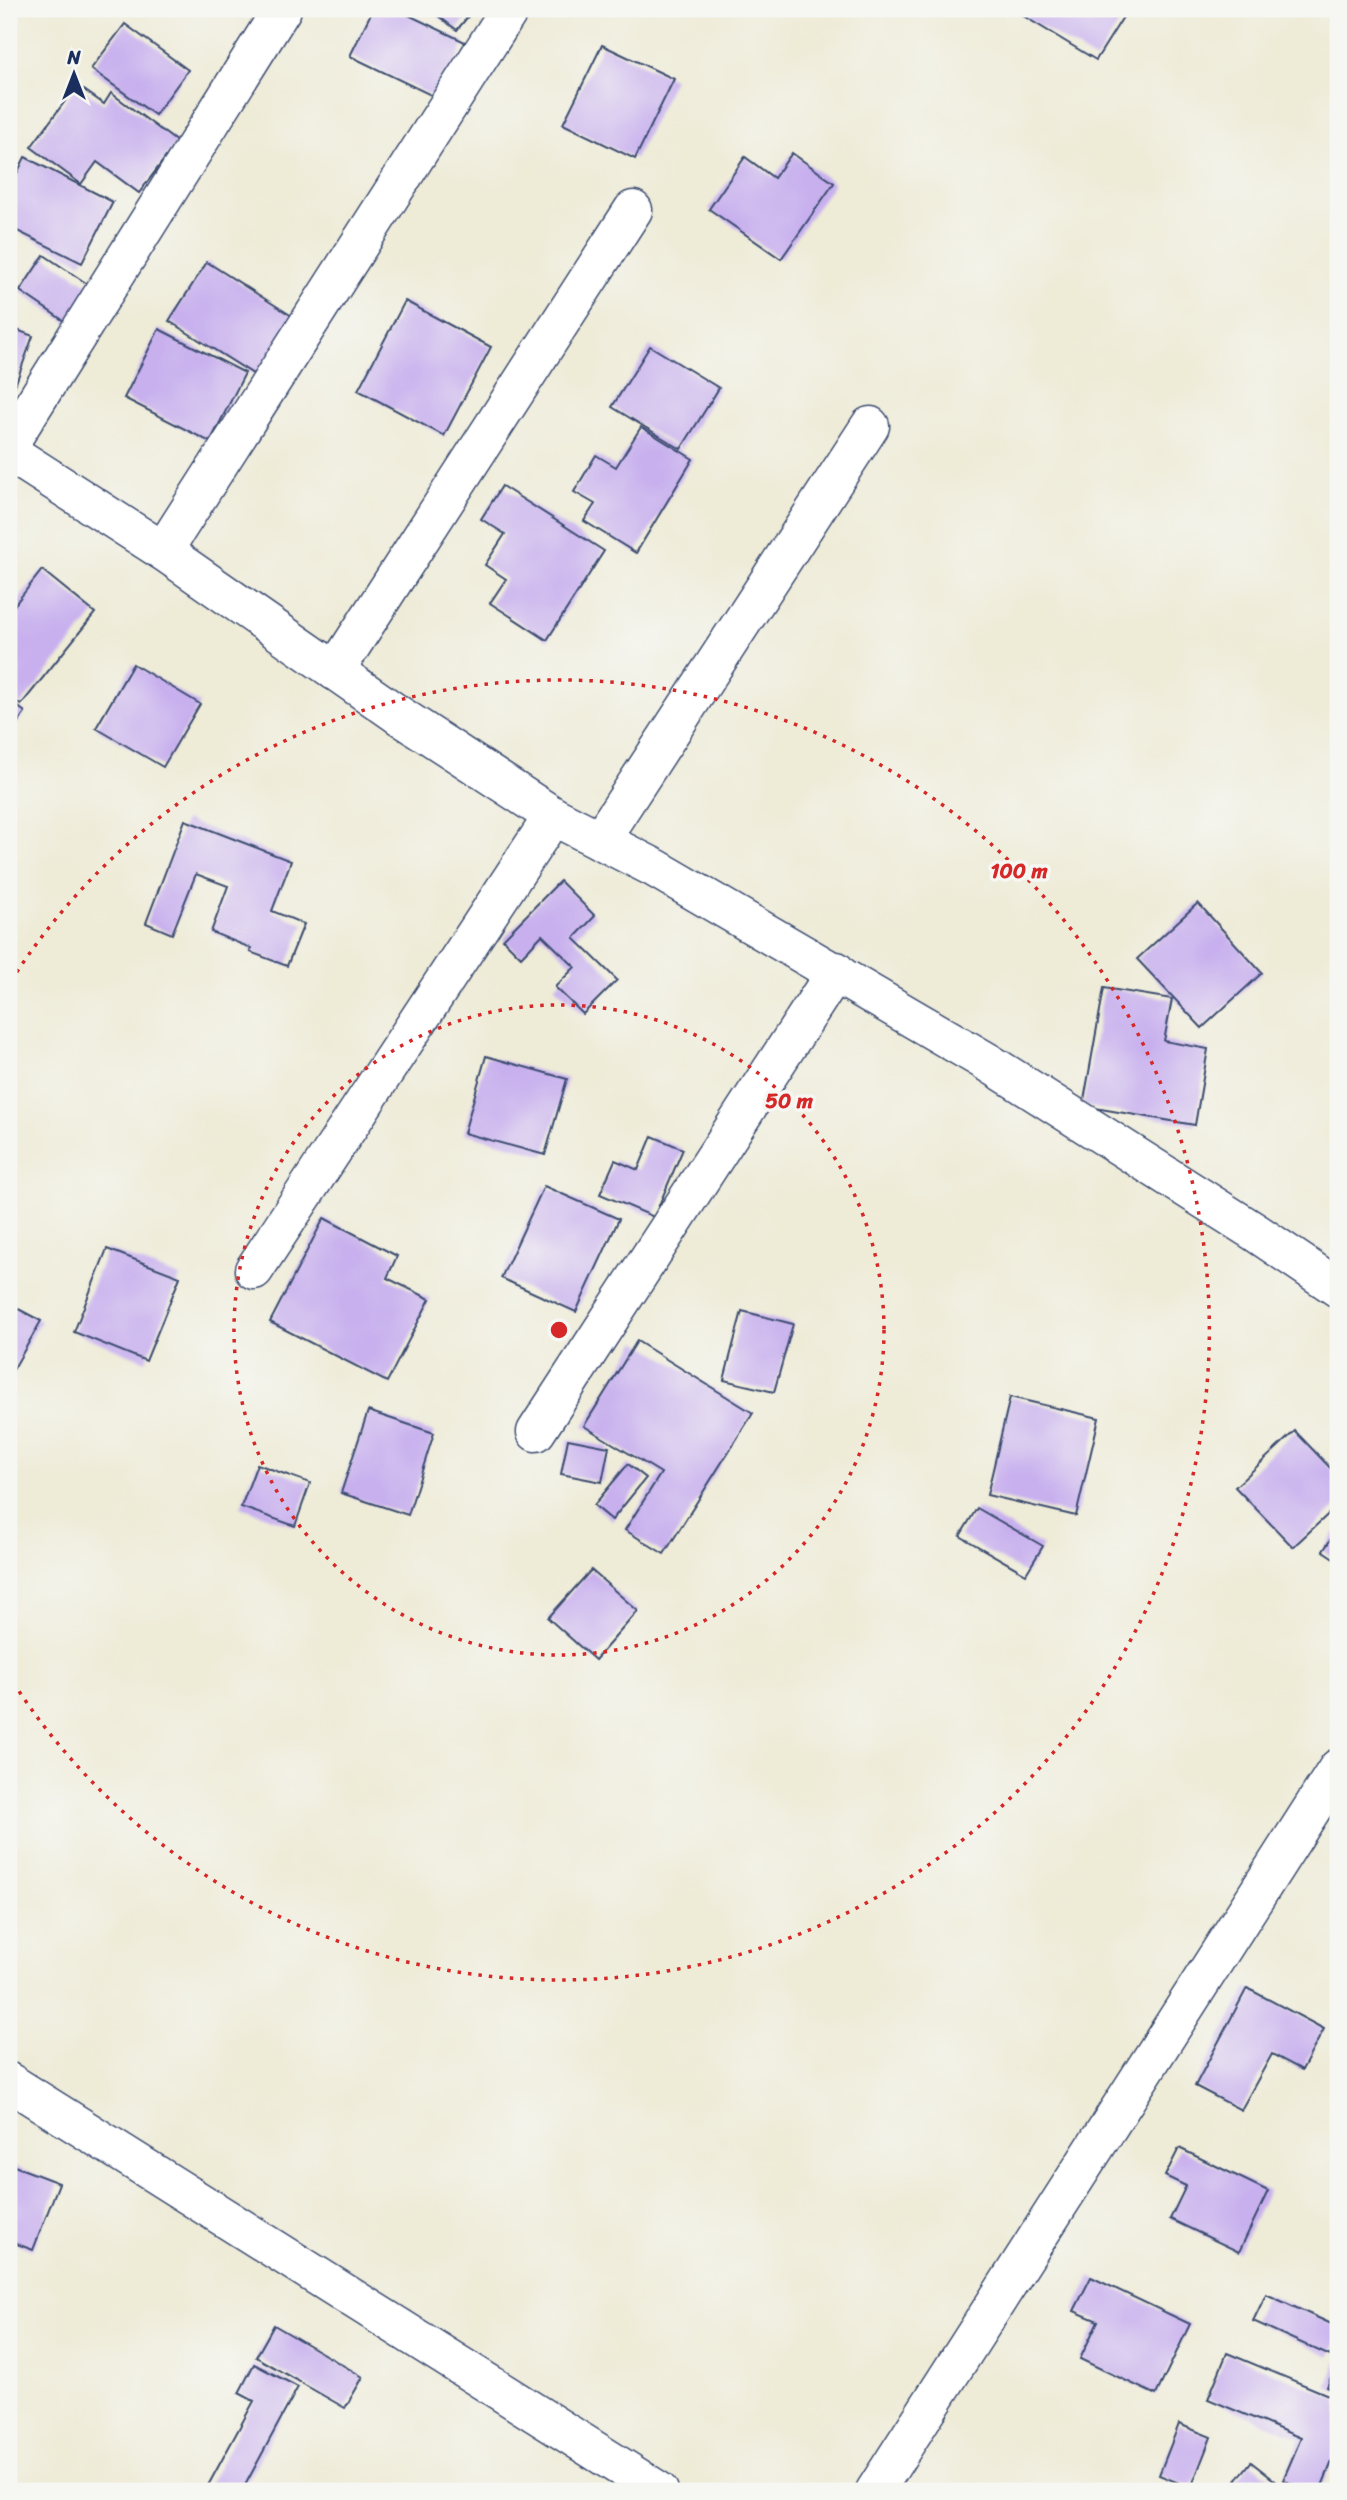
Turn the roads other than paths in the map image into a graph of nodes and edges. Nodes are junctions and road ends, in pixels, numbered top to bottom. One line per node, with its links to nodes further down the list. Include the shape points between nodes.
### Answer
1 (282, 9): 5 (street)
2 (510, 9): 7 (street)
3 (633, 210): 8 (street)
4 (870, 426): 10 (street)
5 (9, 444)
6 (9, 452): 7 (street)
7 (163, 551): 8 (street)
8 (335, 671): 9 (street)
9 (553, 816): 10 (street); 12 (street)
10 (600, 840): 11 (street)
11 (836, 971): 13 (street, via 1152,1166); 14 (street)
12 (254, 1270)
13 (1338, 1288)
14 (536, 1432)
15 (1338, 1768): 18 (street)
16 (9, 2082): 17 (street)
17 (659, 2491)
18 (875, 2491)

